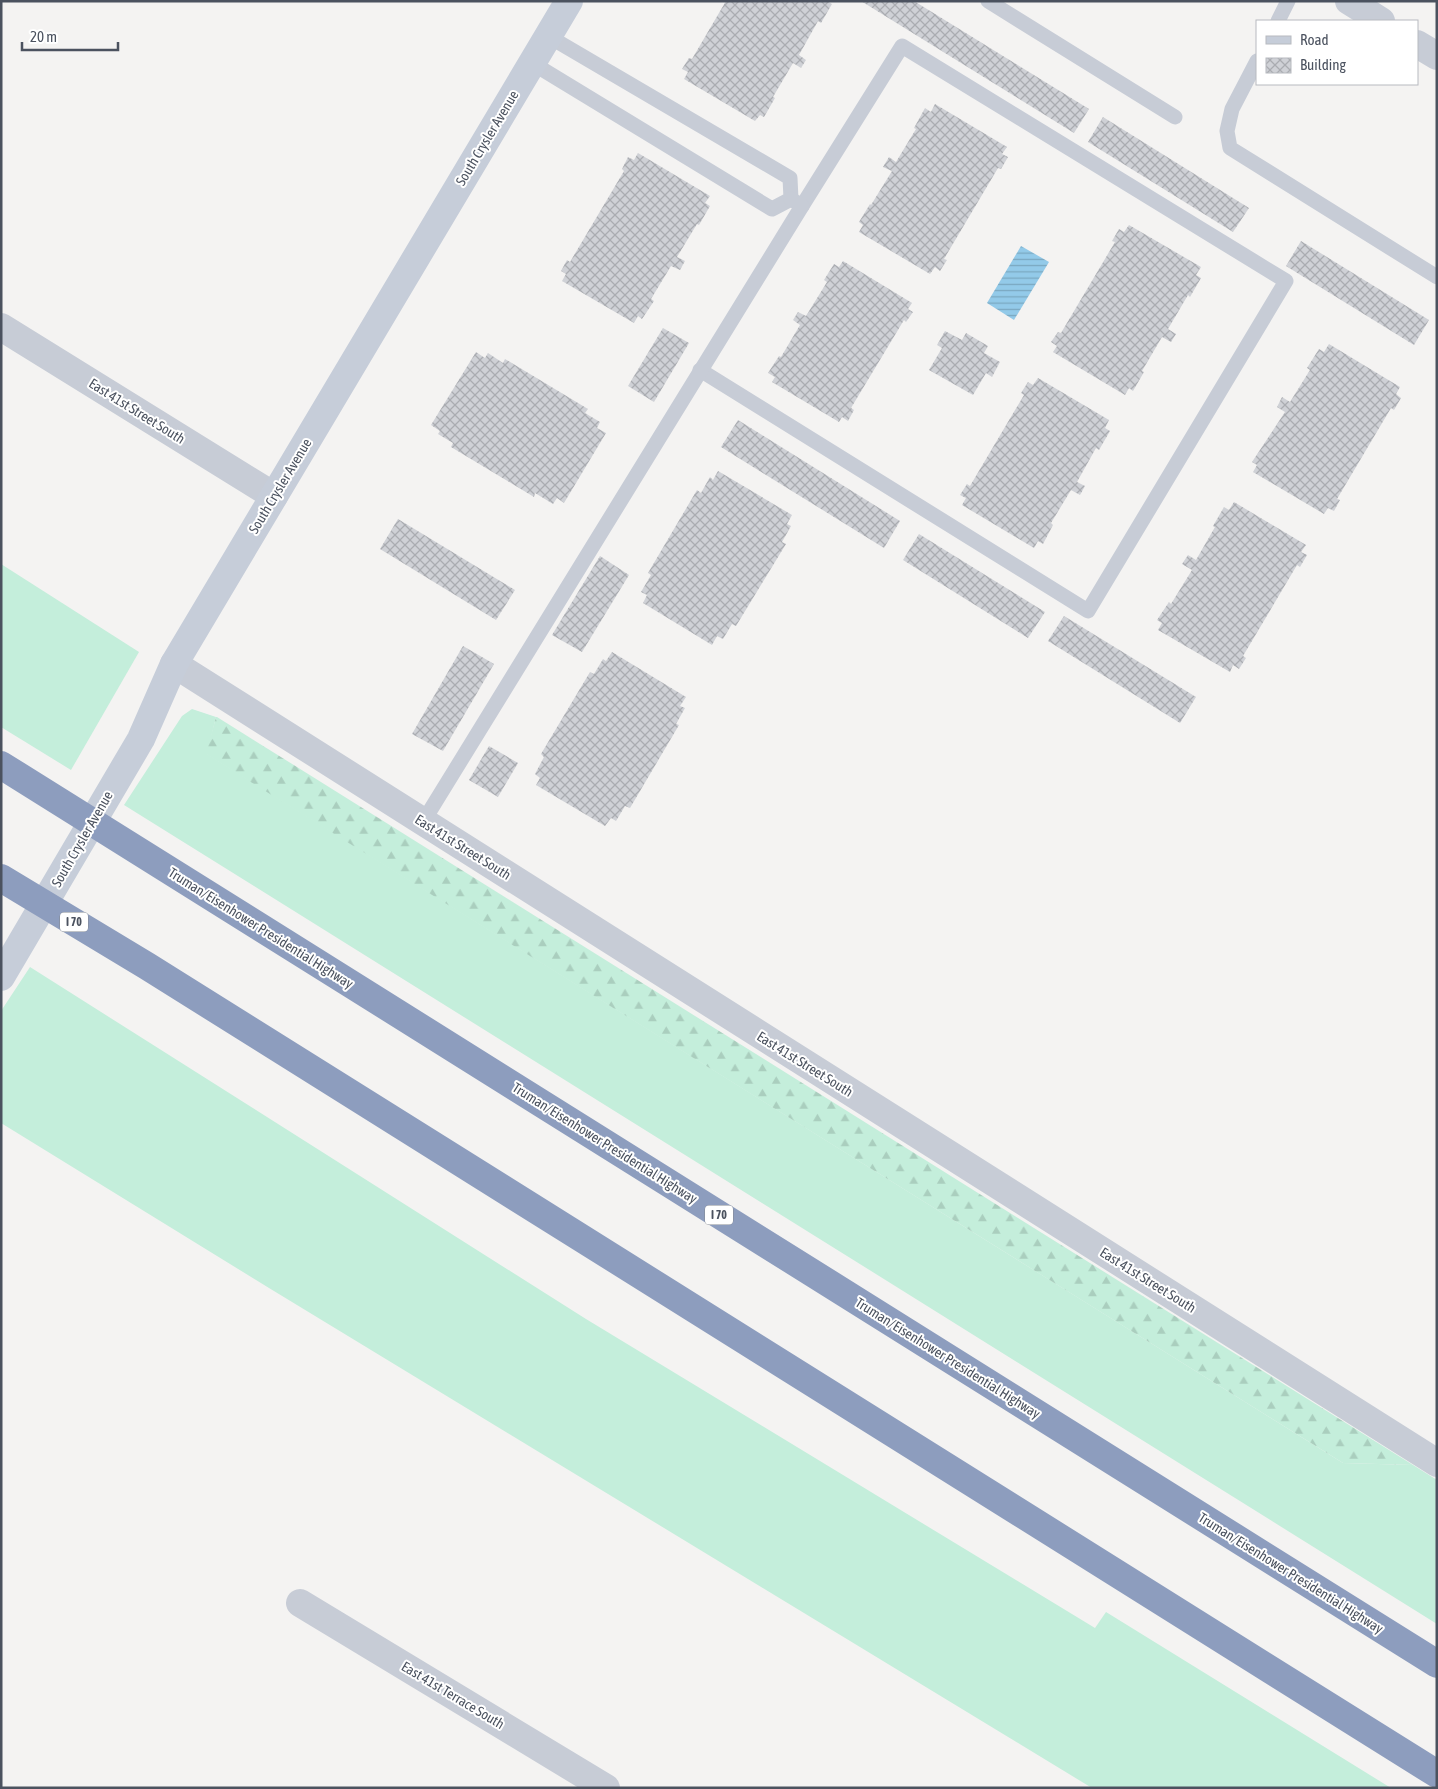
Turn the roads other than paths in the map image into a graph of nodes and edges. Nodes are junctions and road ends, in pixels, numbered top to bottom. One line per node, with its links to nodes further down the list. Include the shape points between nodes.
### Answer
1 (569, 1): 7 (main road, South Crysler Avenue)
2 (988, 1): 12 (lane)
3 (1288, 1): 5 (lane)
4 (1349, 1): 6 (street)
5 (1278, 20)
6 (1379, 20)
7 (548, 36): 10 (main road, South Crysler Avenue); 13 (lane, via 790,178)
8 (1418, 45): 9 (street)
9 (1437, 56)
10 (532, 63): 13 (lane, via 772,209); 17 (main road, South Crysler Avenue)
11 (1256, 63): 14 (lane, via 1232,109 1227,131 1230,148)
12 (1175, 117)
13 (796, 202): 16 (lane); 16 (lane, via 902,46 1286,281 1088,611)
14 (1437, 276)
15 (1, 326): 17 (street, East 41st Street South)
16 (700, 370): 20 (lane)
17 (274, 496): 18 (main road, South Crysler Avenue)
18 (174, 664): 20 (street, East 41st Street South); 22 (main road, South Crysler Avenue, via 141,739)
19 (1, 765): 25 (highway, Truman/Eisenhower Presidential Highway / I 70)
20 (423, 822): 23 (street, East 41st Street South)
21 (1, 878): 26 (highway, I 70)
22 (1, 977)
23 (1437, 1463)
24 (300, 1603): 27 (street, East 41st Terrace South)
25 (1437, 1664)
26 (1437, 1774)
27 (606, 1788)

